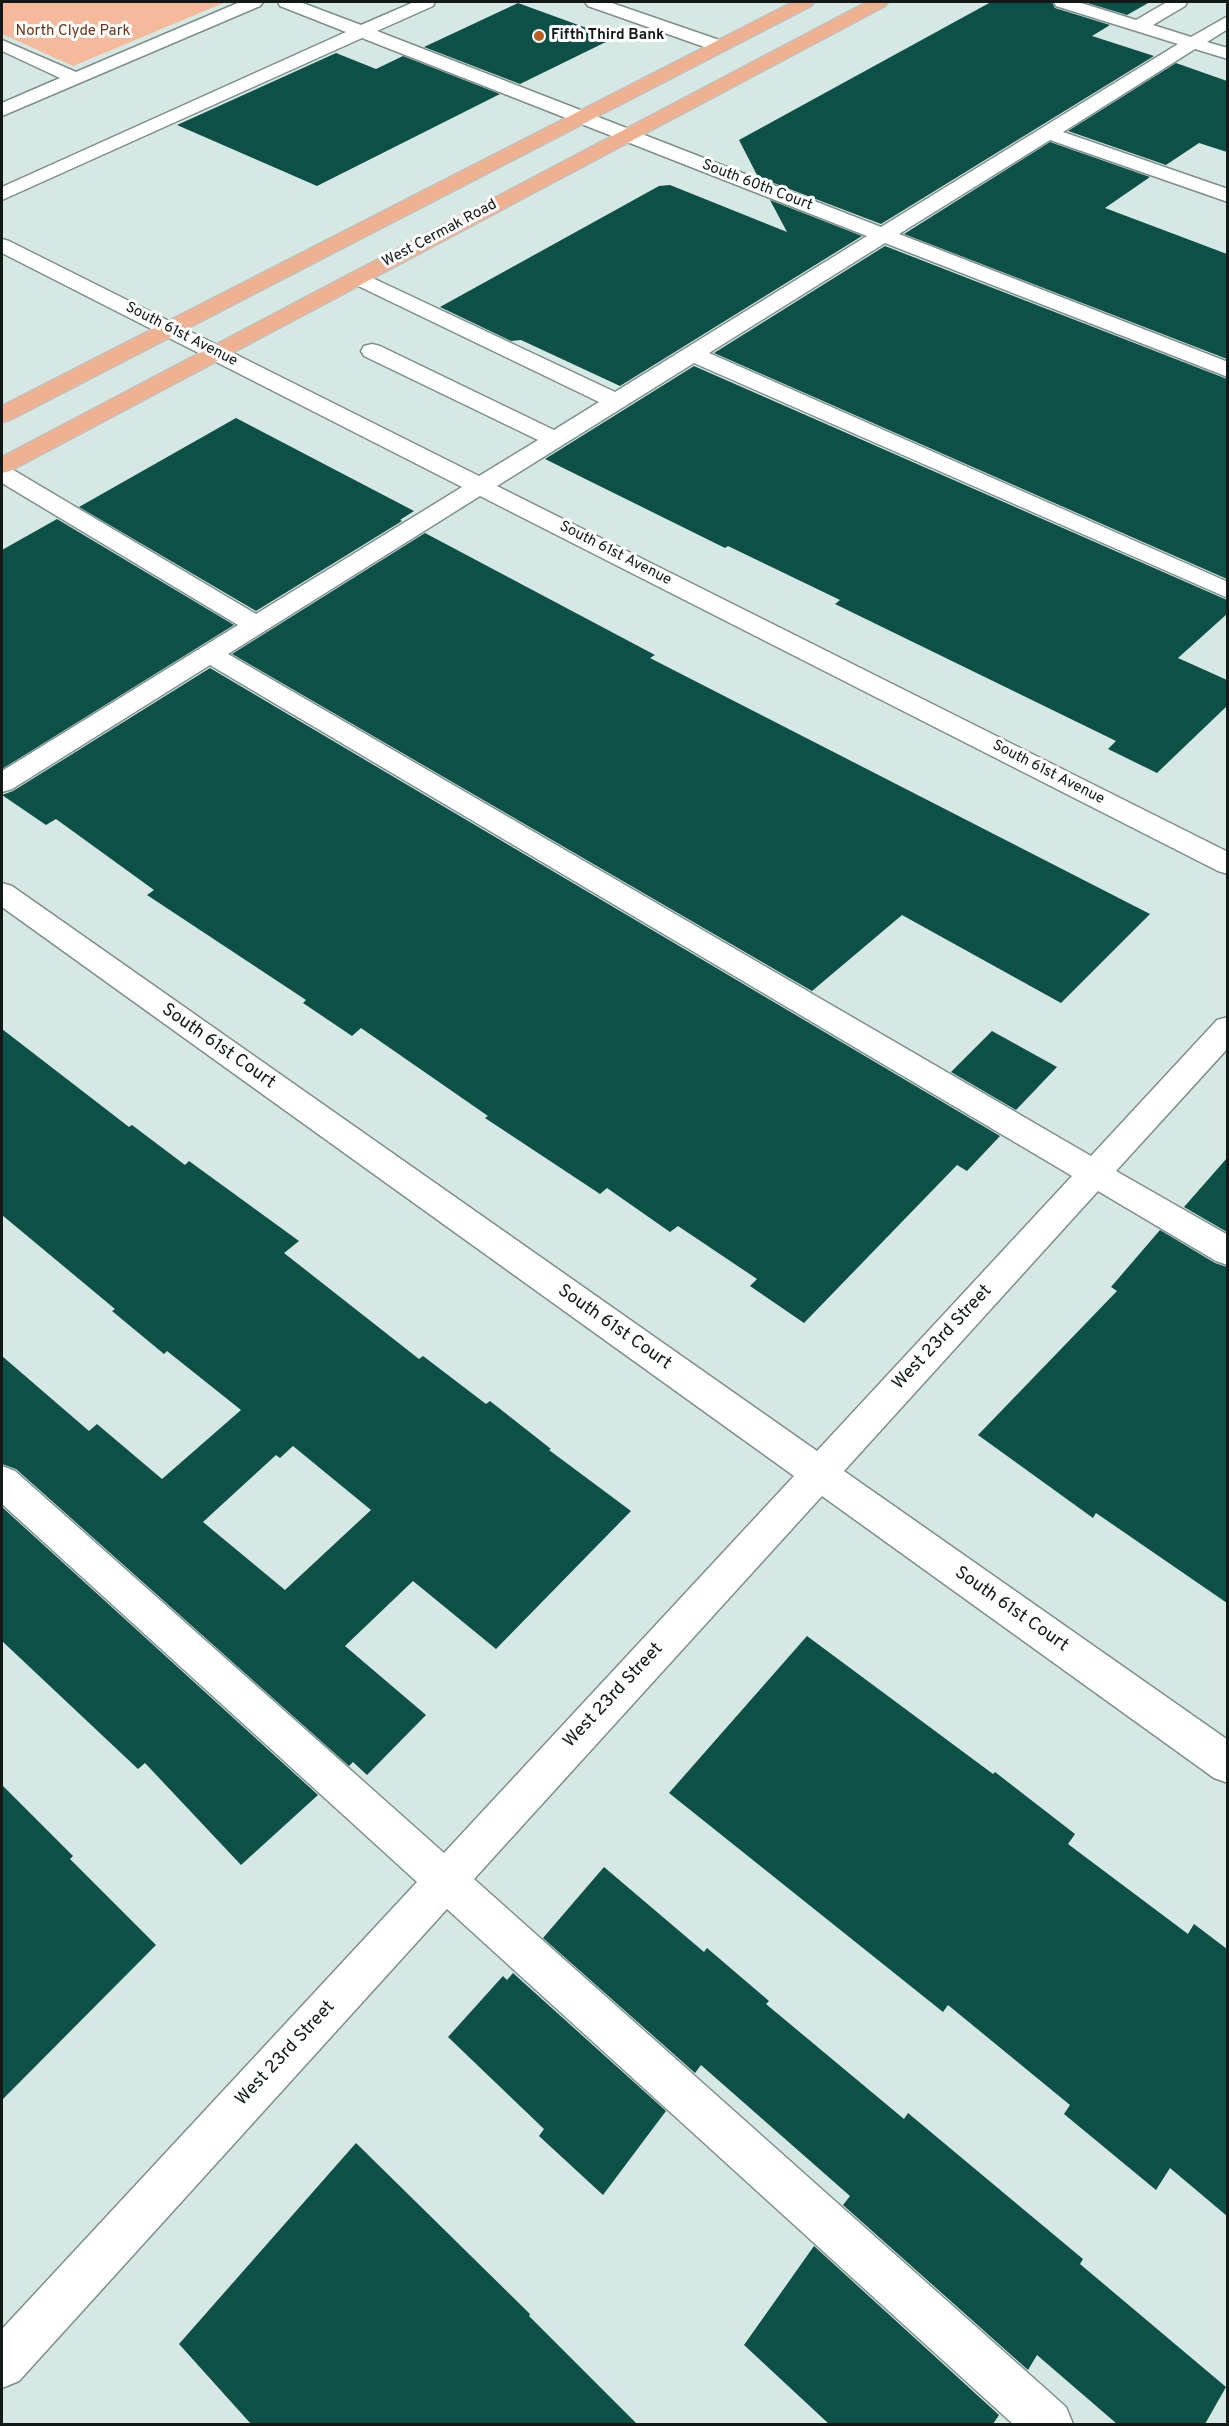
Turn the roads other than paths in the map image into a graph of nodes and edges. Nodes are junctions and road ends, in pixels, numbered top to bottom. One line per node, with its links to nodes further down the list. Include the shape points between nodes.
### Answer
1 (254, 2): 16 (street)
2 (286, 2): 11 (street, South 60th Court)
3 (427, 2): 11 (street)
4 (594, 2): 14 (street)
5 (805, 2): 14 (main road)
6 (879, 2): 20 (main road, West Cermak Road)
7 (1062, 2): 10 (street)
8 (1179, 2): 10 (street)
9 (1227, 21): 12 (street)
10 (1138, 26): 12 (street)
11 (361, 31): 18 (street, South 60th Court); 21 (street)
12 (1192, 43): 15 (street); 19 (street)
13 (2, 45): 16 (street)
14 (719, 46): 18 (main road)
15 (1227, 54)
16 (75, 78): 17 (street)
17 (2, 110)
18 (581, 117): 20 (street, South 60th Court); 26 (main road)
19 (1048, 133): 22 (street); 23 (street)
20 (628, 135): 23 (street, South 60th Court); 25 (main road, West Cermak Road)
21 (2, 194)
22 (1227, 196)
23 (883, 235): 29 (street); 30 (street, South 60th Court)
24 (2, 245): 26 (street, South 61st Avenue)
25 (357, 278): 28 (main road, West Cermak Road); 31 (street)
26 (169, 330): 28 (street, South 61st Avenue); 32 (main road)
27 (372, 351): 33 (street)
28 (216, 353): 34 (main road, West Cermak Road); 36 (street, South 61st Avenue)
29 (692, 354): 31 (street); 37 (street)
30 (1227, 370)
31 (616, 401): 33 (street)
32 (2, 415)
33 (554, 439): 36 (street)
34 (2, 466)
35 (2, 473): 38 (street)
36 (479, 486): 38 (street); 41 (street, South 61st Avenue)
37 (1227, 591)
38 (256, 625): 39 (street)
39 (209, 654): 40 (street); 44 (street)
40 (2, 783)
41 (1227, 864)
42 (2, 893): 46 (street, South 61st Court)
43 (1227, 1029): 44 (street, West 23rd Street)
44 (1095, 1173): 45 (street); 46 (street, West 23rd Street)
45 (1227, 1252)
46 (819, 1473): 48 (street, South 61st Court); 49 (street, West 23rd Street)
47 (2, 1482): 49 (street)
48 (1227, 1764)
49 (444, 1881): 50 (street, West 23rd Street); 51 (street)
50 (2, 2364)
51 (1049, 2424)

